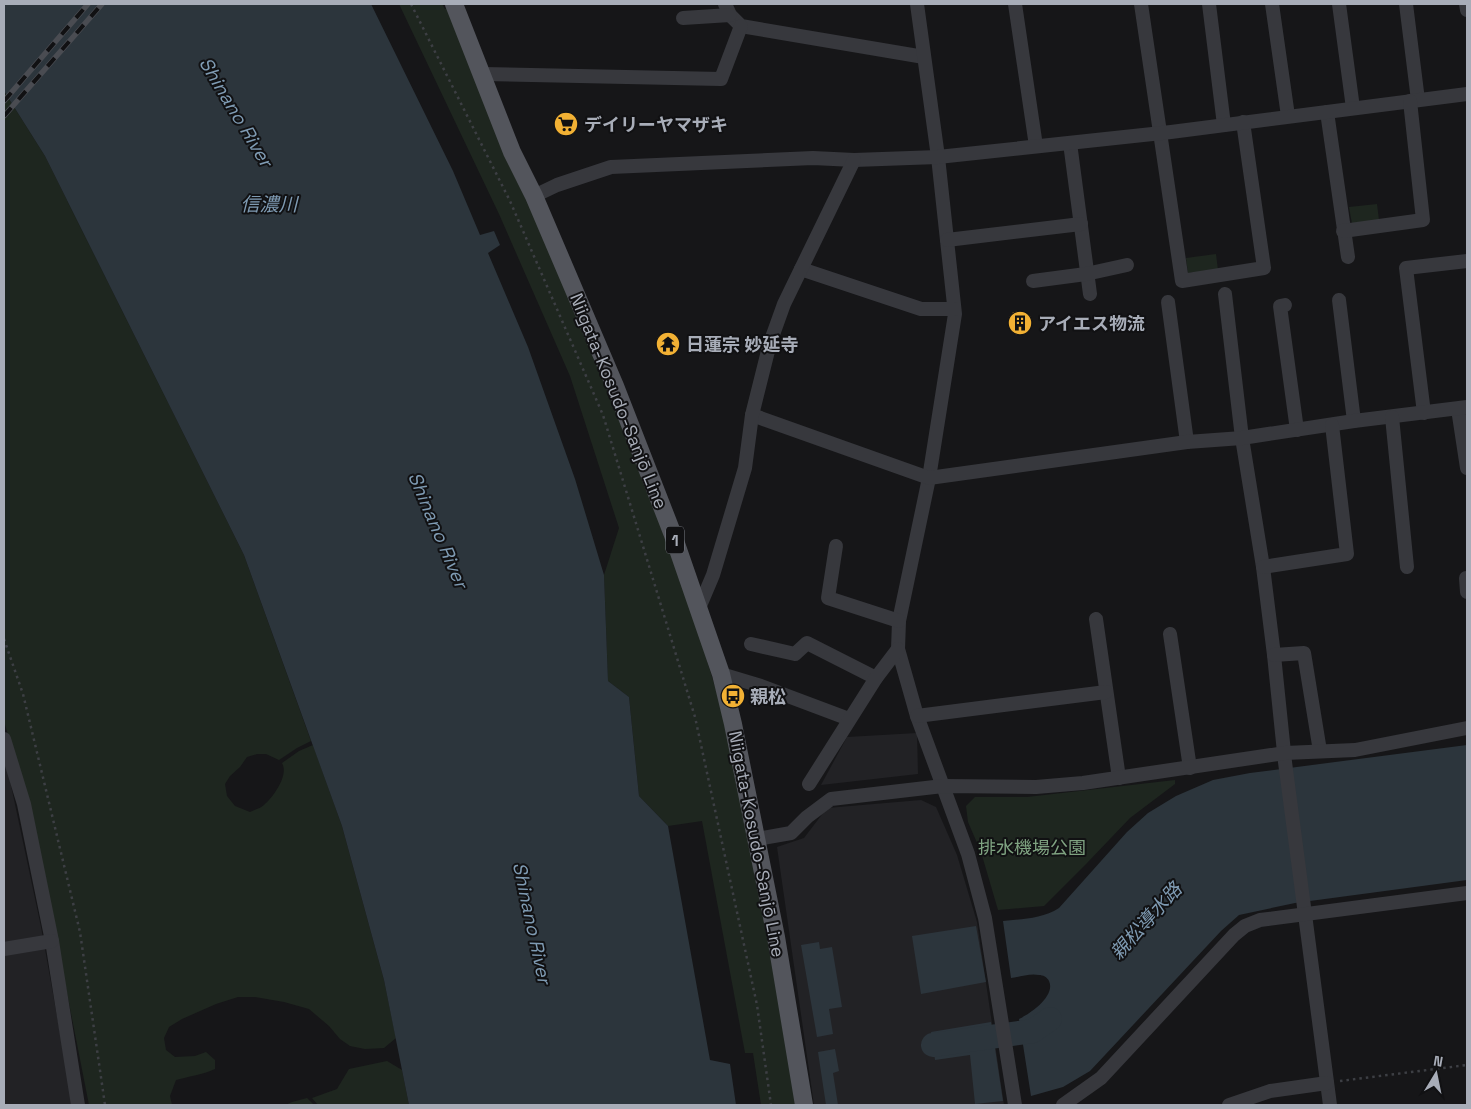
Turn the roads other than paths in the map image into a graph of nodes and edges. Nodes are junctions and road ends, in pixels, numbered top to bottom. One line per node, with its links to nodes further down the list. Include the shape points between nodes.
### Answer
1 (454, 4): 15 (main road, Niigata-Kosudo-Sanjō Line / 1)
2 (917, 4): 14 (street)
3 (1015, 4): 25 (street)
4 (1141, 4): 23 (street)
5 (1209, 4): 22 (street)
6 (1272, 4): 20 (street)
7 (1339, 4): 18 (street)
8 (1406, 4): 17 (street)
9 (1466, 4): 11 (street)
10 (727, 10): 12 (street); 13 (street)
11 (1467, 10)
12 (683, 18)
13 (741, 26): 14 (street); 15 (street, via 721,79)
14 (924, 57): 26 (street)
15 (482, 74): 28 (main road, Niigata-Kosudo-Sanjō Line / 1, via 512,152)
16 (1467, 94): 17 (street)
17 (1414, 100): 18 (street); 30 (street, via 1423,220)
18 (1353, 108): 19 (street)
19 (1327, 112): 20 (street); 30 (street)
20 (1288, 116): 21 (street)
21 (1243, 122): 22 (street); 23 (street, via 1264,268 1182,281)
22 (1224, 125): 23 (street)
23 (1159, 133): 24 (street)
24 (1070, 143): 25 (street); 29 (street)
25 (1036, 146): 26 (street)
26 (938, 157): 27 (street); 31 (street)
27 (854, 160): 28 (street, via 813,158 611,167); 35 (street)
28 (534, 196): 60 (main road, Niigata-Kosudo-Sanjō Line / 1, via 615,386)
29 (1081, 224): 31 (street); 36 (street)
30 (1343, 231): 32 (street)
31 (947, 240): 43 (street)
32 (1348, 258)
33 (1467, 261): 45 (street, via 1406,268)
34 (1127, 265): 36 (street)
35 (801, 269): 43 (street, via 921,309); 46 (street, via 770,343)
36 (1086, 274): 37 (street); 38 (street)
37 (1033, 281)
38 (1090, 294)
39 (1225, 294): 51 (street)
40 (1339, 300): 48 (street)
41 (1168, 302): 52 (street)
42 (1285, 305): 50 (street, via 1280,306)
43 (954, 308): 54 (street)
44 (1463, 408): 45 (street); 53 (street)
45 (1424, 413): 47 (street)
46 (752, 415): 54 (street); 60 (street, via 745,468 714,575)
47 (1392, 417): 48 (street); 57 (street)
48 (1354, 421): 49 (street)
49 (1332, 425): 50 (street); 56 (street, via 1347,554)
50 (1297, 430): 51 (street)
51 (1242, 438): 52 (street); 56 (street)
52 (1188, 442): 54 (street)
53 (1467, 468)
54 (929, 478): 62 (street)
55 (836, 546): 62 (street, via 828,598)
56 (1263, 567): 66 (street)
57 (1407, 567)
58 (1467, 578): 59 (street)
59 (1467, 592)
60 (699, 608): 67 (main road, Niigata-Kosudo-Sanjō Line / 1)
61 (1096, 619): 69 (street)
62 (900, 621): 65 (street)
63 (1170, 634): 76 (street)
64 (751, 644): 68 (street, via 795,654 807,643)
65 (898, 649): 68 (street); 70 (street)
66 (1274, 655): 74 (street, via 1304,653); 75 (street)
67 (721, 674): 71 (street); 80 (main road, Niigata-Kosudo-Sanjō Line / 1)
68 (876, 678): 71 (street)
69 (1106, 692): 70 (street); 77 (street)
70 (917, 716): 79 (street)
71 (849, 719): 78 (street)
72 (1467, 728): 74 (street, via 1355,750)
73 (4, 739): 83 (street, via 24,804)
74 (1320, 751): 75 (street)
75 (1285, 757): 76 (street); 82 (street)
76 (1190, 768): 77 (street)
77 (1119, 778): 79 (street, via 1036,787)
78 (809, 784)
79 (943, 786): 80 (street, via 832,799 807,816 791,833); 88 (street, via 968,854 985,918)
80 (757, 839): 87 (main road, Niigata-Kosudo-Sanjō Line / 1)
81 (1467, 893): 82 (street)
82 (1305, 908): 85 (street); 89 (street, via 1245,926 1101,1078)
83 (52, 941): 84 (street); 86 (street)
84 (4, 949)
85 (1327, 1083): 90 (street, via 1270,1091); 91 (street)
86 (78, 1105)
87 (804, 1105)
88 (1015, 1105)
89 (1063, 1105)
90 (1229, 1105)
91 (1330, 1105)

